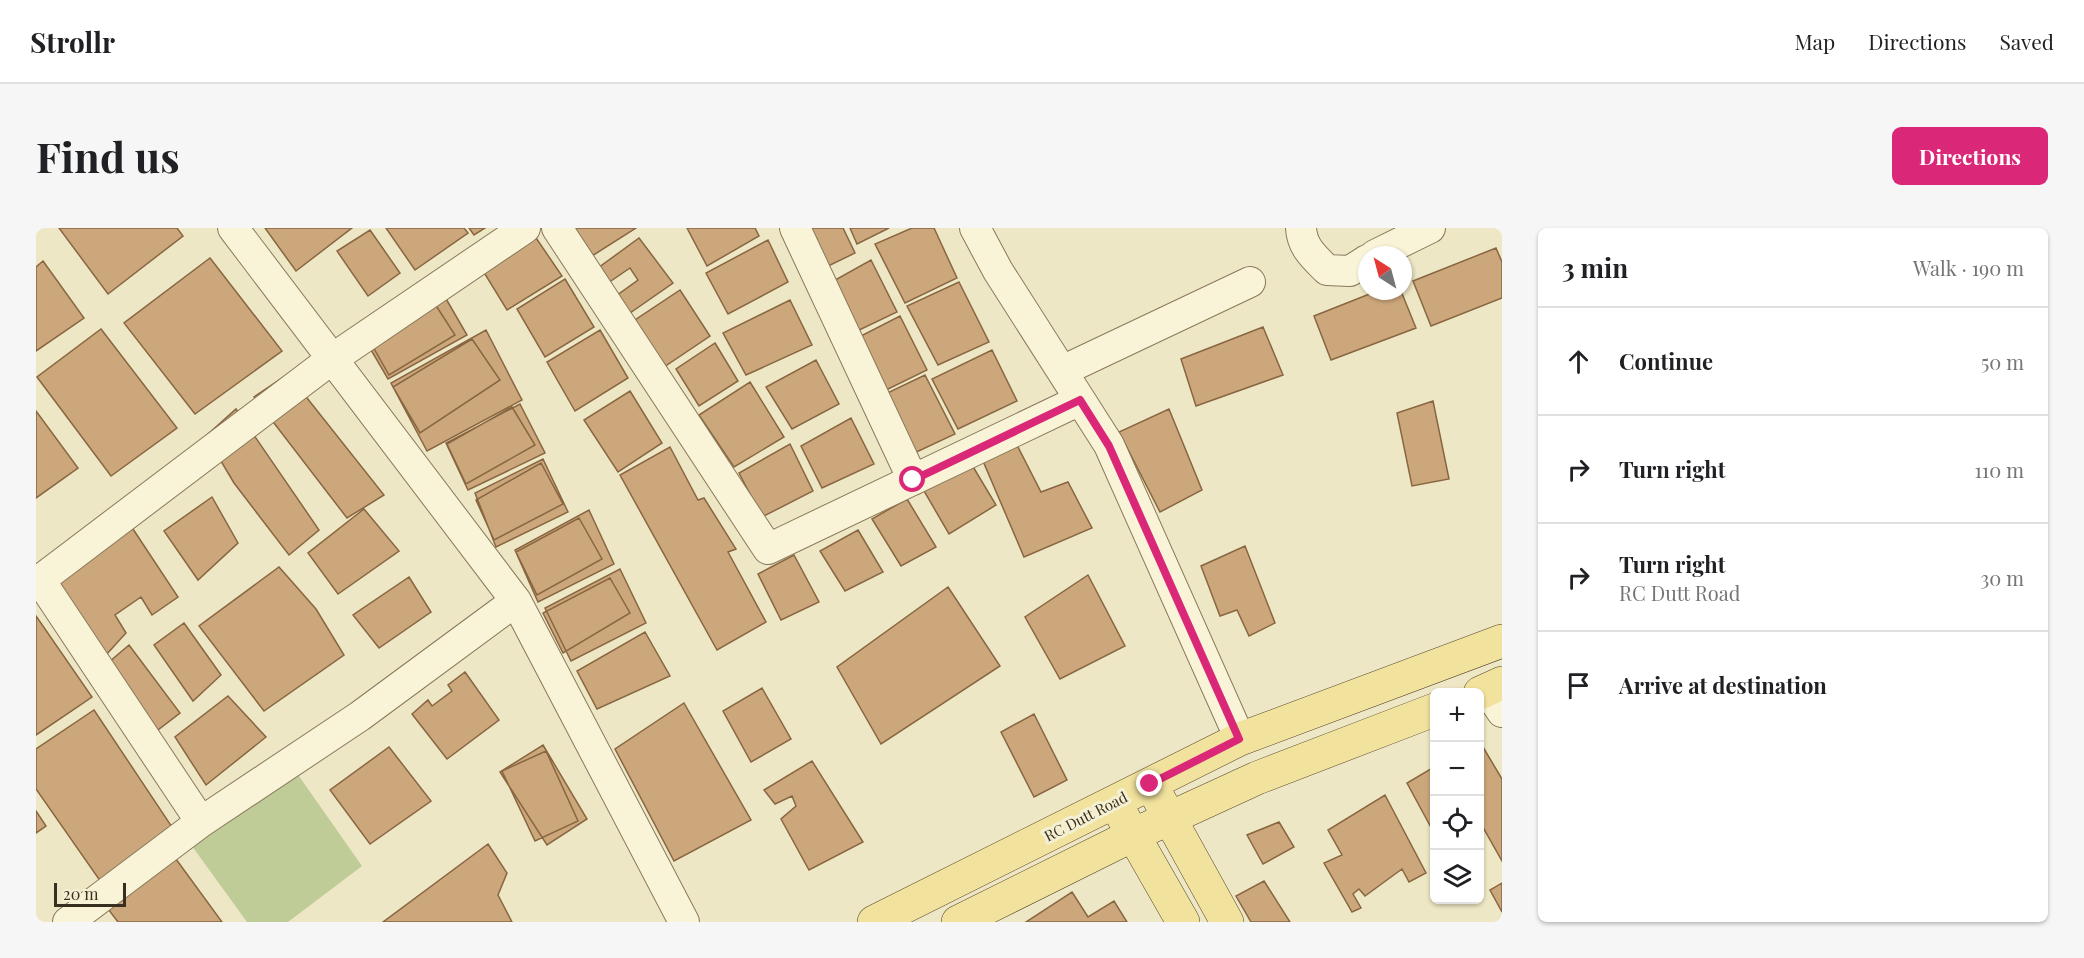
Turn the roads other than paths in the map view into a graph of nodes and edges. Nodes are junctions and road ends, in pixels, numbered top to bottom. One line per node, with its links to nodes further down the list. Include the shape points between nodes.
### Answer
1 (234, 228): 11 (street)
2 (525, 228): 11 (street)
3 (557, 228): 14 (street, via 768,549)
4 (795, 228): 14 (street)
5 (975, 228): 12 (street)
6 (1301, 228): 9 (street, via 1310,253 1327,270 1350,271)
7 (1430, 228): 8 (street)
8 (1393, 246)
9 (1358, 266)
10 (1250, 282): 12 (street)
11 (332, 359): 15 (street); 16 (street)
12 (1062, 372): 13 (street)
13 (1080, 400): 14 (street); 19 (street, via 1109,446)
14 (913, 480)
15 (38, 581): 23 (street)
16 (516, 601): 23 (street, via 360,716); 26 (street)
17 (1502, 641): 19 (main road, RC Dutt Road)
18 (1430, 712): 22 (main road, via 1257,778)
19 (1239, 739): 20 (main road, RC Dutt Road)
20 (1150, 784): 21 (main road, RC Dutt Road); 22 (main road)
21 (1114, 802): 24 (main road); 27 (main road, RC Dutt Road)
22 (1170, 818): 24 (main road); 30 (main road)
23 (201, 822): 25 (street)
24 (1133, 835): 28 (main road); 29 (main road)
25 (68, 922)
26 (684, 922)
27 (874, 922)
28 (958, 922)
29 (1184, 922)
30 (1227, 922)

